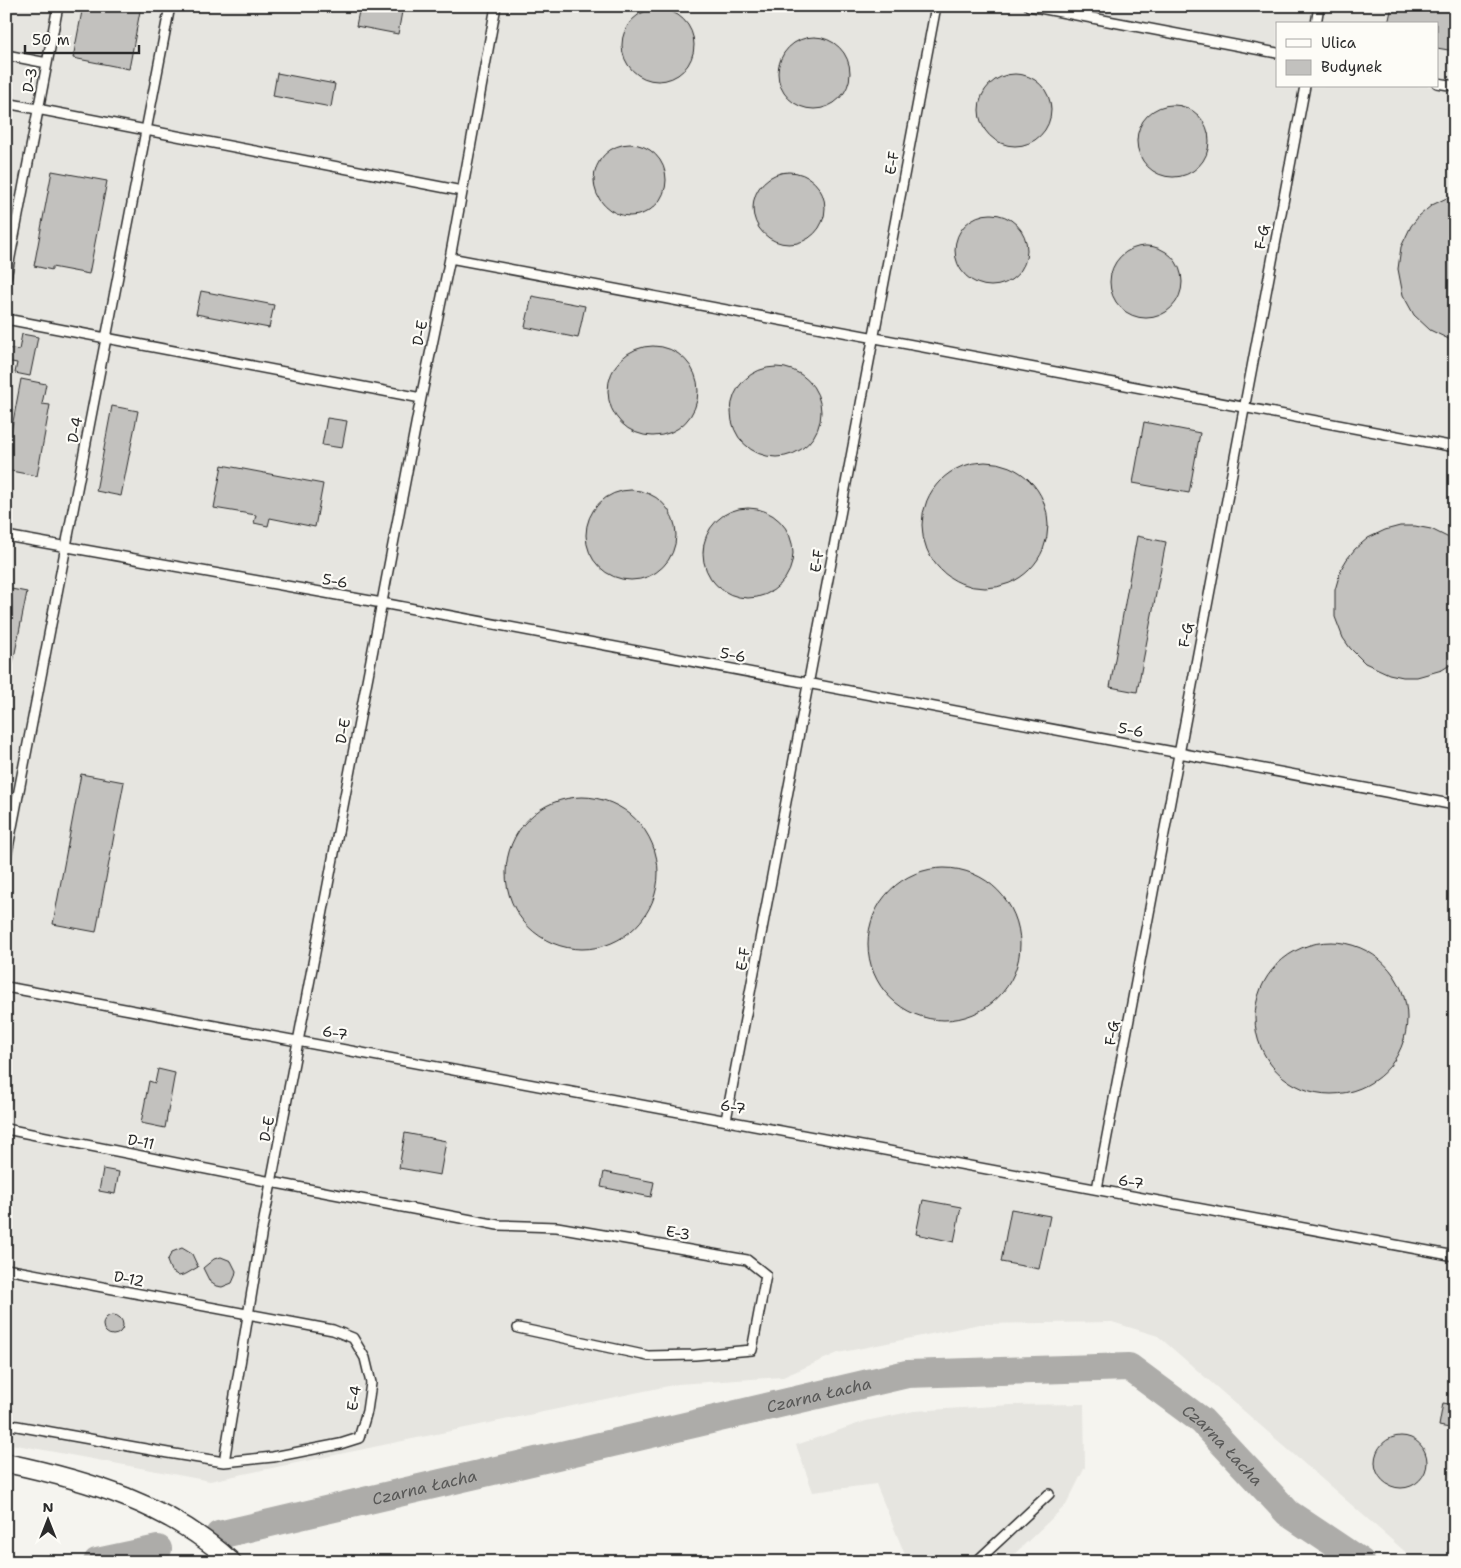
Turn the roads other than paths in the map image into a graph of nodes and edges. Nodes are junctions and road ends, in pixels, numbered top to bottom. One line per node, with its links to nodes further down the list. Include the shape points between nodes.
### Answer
1 (58, 6): 10 (lane, D-3)
2 (170, 6): 16 (lane, D-4)
3 (496, 6): 17 (lane, D-E)
4 (936, 6): 21 (lane, E-F)
5 (1029, 6): 8 (lane)
6 (1319, 6): 7 (lane)
7 (1316, 22)
8 (1276, 53)
9 (6, 55): 10 (lane)
10 (47, 63): 15 (lane, D-3)
11 (1438, 83): 12 (lane)
12 (1455, 86)
13 (1304, 88): 24 (lane, F-G)
14 (6, 103): 15 (lane)
15 (38, 109): 16 (lane); 19 (lane, D-3)
16 (147, 130): 17 (lane); 22 (lane, D-4)
17 (462, 191): 18 (lane, D-E)
18 (450, 258): 21 (lane); 23 (lane, D-E)
19 (6, 278)
20 (6, 319): 22 (lane)
21 (873, 337): 24 (lane); 29 (lane, E-F)
22 (108, 338): 23 (lane); 27 (lane, D-4)
23 (421, 398): 28 (lane, D-E)
24 (1244, 407): 25 (lane); 30 (lane, F-G)
25 (1455, 446)
26 (6, 536): 27 (lane, 5-6)
27 (65, 547): 28 (lane, 5-6); 32 (lane, D-4)
28 (382, 604): 29 (lane, 5-6); 34 (lane, D-E)
29 (809, 684): 30 (lane, 5-6); 35 (lane, E-F)
30 (1178, 753): 31 (lane, 5-6); 38 (lane, F-G)
31 (1455, 805)
32 (6, 858)
33 (6, 987): 34 (lane, 6-7)
34 (298, 1040): 35 (lane, 6-7); 37 (lane, D-E)
35 (726, 1120): 38 (lane, 6-7)
36 (6, 1129): 37 (lane, D-11)
37 (271, 1182): 41 (lane, D-E); 42 (lane, E-3, via 498,1226 556,1227 738,1258 747,1260 766,1275 752,1350 648,1356)
38 (1098, 1189): 39 (lane, 6-7)
39 (1455, 1256)
40 (6, 1269): 41 (lane, D-12)
41 (247, 1315): 44 (lane, D-E); 44 (lane, E-4, via 333,1330 353,1338 365,1358 371,1383 359,1438 273,1457)
42 (518, 1328)
43 (6, 1424): 44 (lane)
44 (224, 1462)
45 (6, 1463): 47 (street, via 114,1491 184,1526)
46 (1049, 1494): 48 (lane)
47 (229, 1560)
48 (976, 1562)

